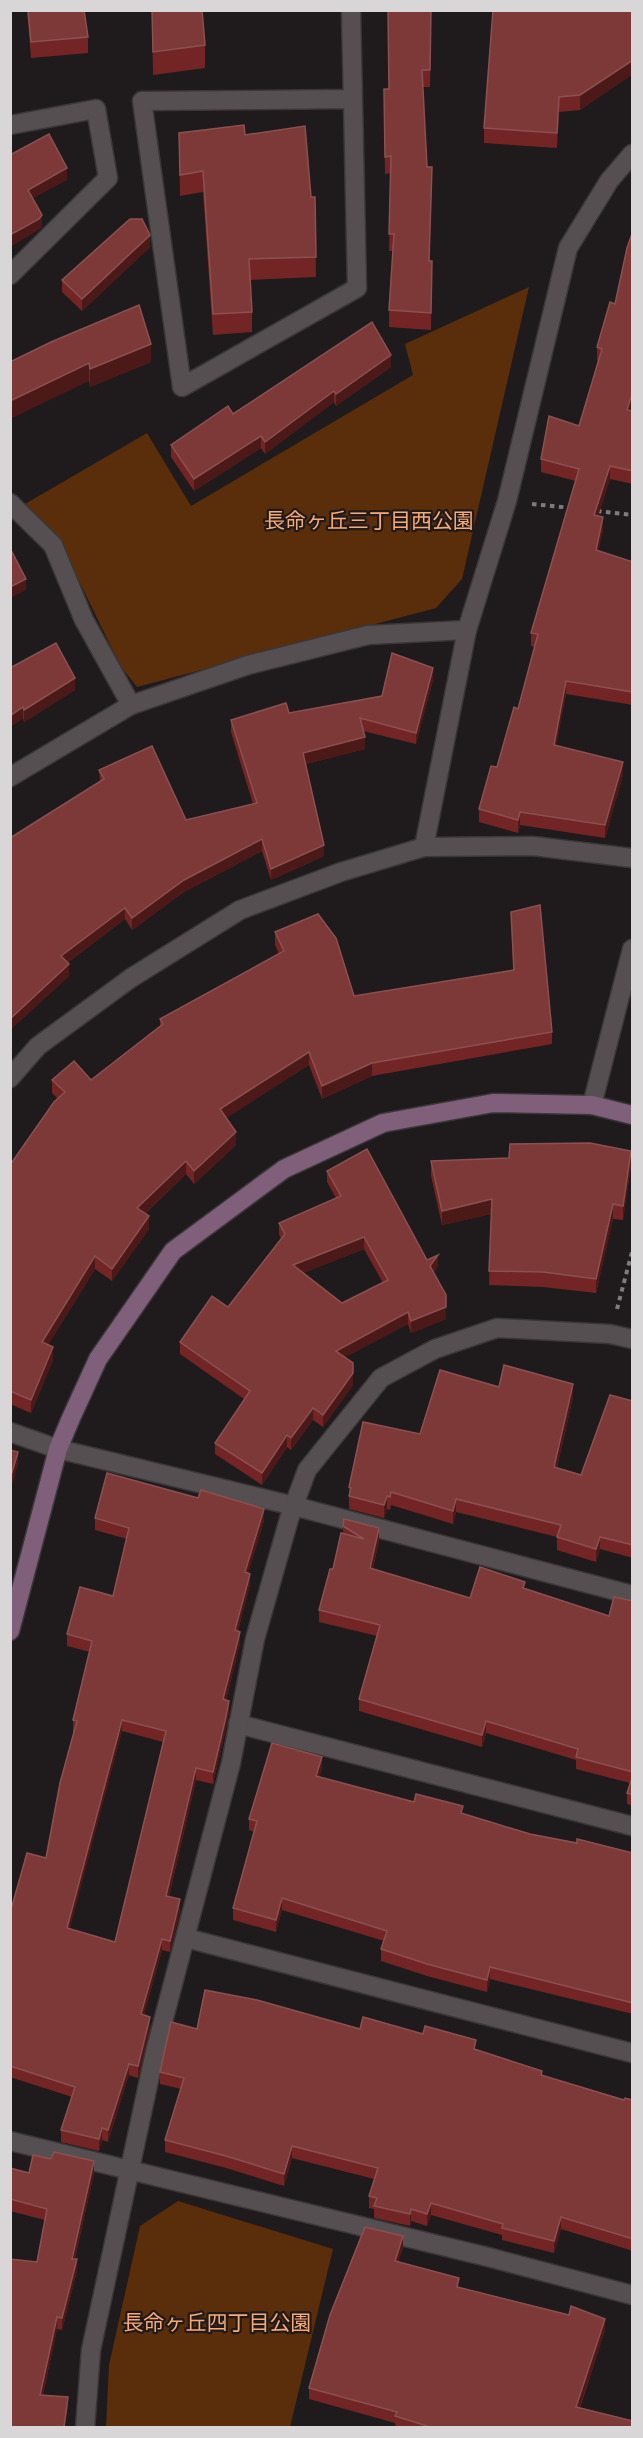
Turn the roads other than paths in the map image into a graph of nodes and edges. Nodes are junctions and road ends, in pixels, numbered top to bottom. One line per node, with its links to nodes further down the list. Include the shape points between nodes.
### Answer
1 (351, 10): 2 (street)
2 (353, 99): 2 (street, via 357,288 182,387 142,101)
3 (10, 125): 5 (street, via 96,109 108,178)
4 (633, 153): 7 (street, via 609,181 568,248 507,501)
5 (10, 275)
6 (10, 503): 8 (street, via 53,545 84,620)
7 (468, 630): 8 (street, via 368,636 248,665); 10 (street)
8 (131, 705): 9 (street)
9 (10, 777)
10 (424, 847): 11 (street, via 533,846); 13 (street, via 341,872 240,910 131,978 38,1046)
11 (633, 858)
12 (633, 949): 14 (street)
13 (10, 1078)
14 (592, 1105): 15 (street); 18 (street, via 493,1103 383,1123 284,1169 173,1251 98,1359)
15 (633, 1115)
16 (633, 1339): 19 (street, via 610,1334 497,1328 435,1349 381,1378 307,1470)
17 (10, 1432): 18 (street)
18 (58, 1449): 19 (street); 21 (street)
19 (294, 1506): 20 (street); 22 (street, via 255,1638)
20 (633, 1595)
21 (10, 1631)
22 (238, 1724): 23 (street); 24 (street)
23 (633, 1826)
24 (186, 1938): 25 (street); 27 (street, via 155,2052)
25 (633, 2053)
26 (10, 2141): 27 (street)
27 (130, 2169): 28 (street); 29 (street, via 91,2350)
28 (633, 2295)
29 (85, 2427)

